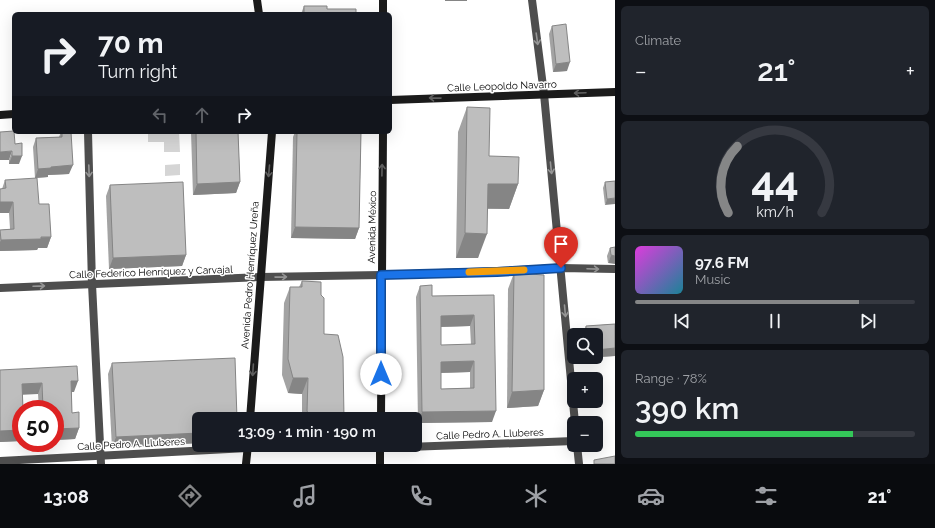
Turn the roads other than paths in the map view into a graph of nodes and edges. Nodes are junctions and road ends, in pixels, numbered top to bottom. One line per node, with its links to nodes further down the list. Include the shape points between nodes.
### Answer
1 (257, 0): 4 (main road)
2 (383, 0): 5 (main road)
3 (532, 0): 7 (street, one-way to 7)
4 (259, 12)
5 (383, 12)
6 (615, 92): 7 (main road, Calle Leopoldo Navarro, one-way to 7)
7 (544, 94): 8 (main road, Calle Leopoldo Navarro, one-way to 8); 14 (street, one-way to 14)
8 (392, 100)
9 (0, 114): 10 (main road)
10 (12, 114)
11 (88, 134): 18 (street, one-way to 18)
12 (272, 134): 17 (main road, Avenida Pedro Henríquez Ureña, one-way to 17)
13 (382, 134): 16 (main road, Avenida México, one-way to 13)
14 (561, 268): 15 (street, Calle Federico Henríquez y Carvajal, one-way to 15); 16 (street, Calle Federico Henríquez y Carvajal); 22 (street, one-way to 22)
15 (615, 270)
16 (381, 275): 17 (street, Calle Federico Henríquez y Carvajal, one-way to 16); 21 (main road, Avenida México)
17 (260, 277): 18 (street, Calle Federico Henríquez y Carvajal); 20 (main road, Avenida Pedro Henríquez Ureña, one-way to 20)
18 (92, 284): 19 (street, Calle Federico Henríquez y Carvajal, one-way to 18); 29 (street)
19 (0, 288)
20 (250, 412)
21 (381, 412)
22 (574, 416)
23 (567, 441): 24 (street, Calle Pedro A. Lluberes)
24 (422, 446)
25 (192, 452): 29 (street, Calle Pedro A. Lluberes)
26 (247, 452): 31 (main road)
27 (380, 452): 32 (main road)
28 (578, 452): 33 (street)
29 (101, 460): 30 (street, Calle Pedro A. Lluberes)
30 (0, 461)
31 (246, 464)
32 (380, 464)
33 (579, 464)

